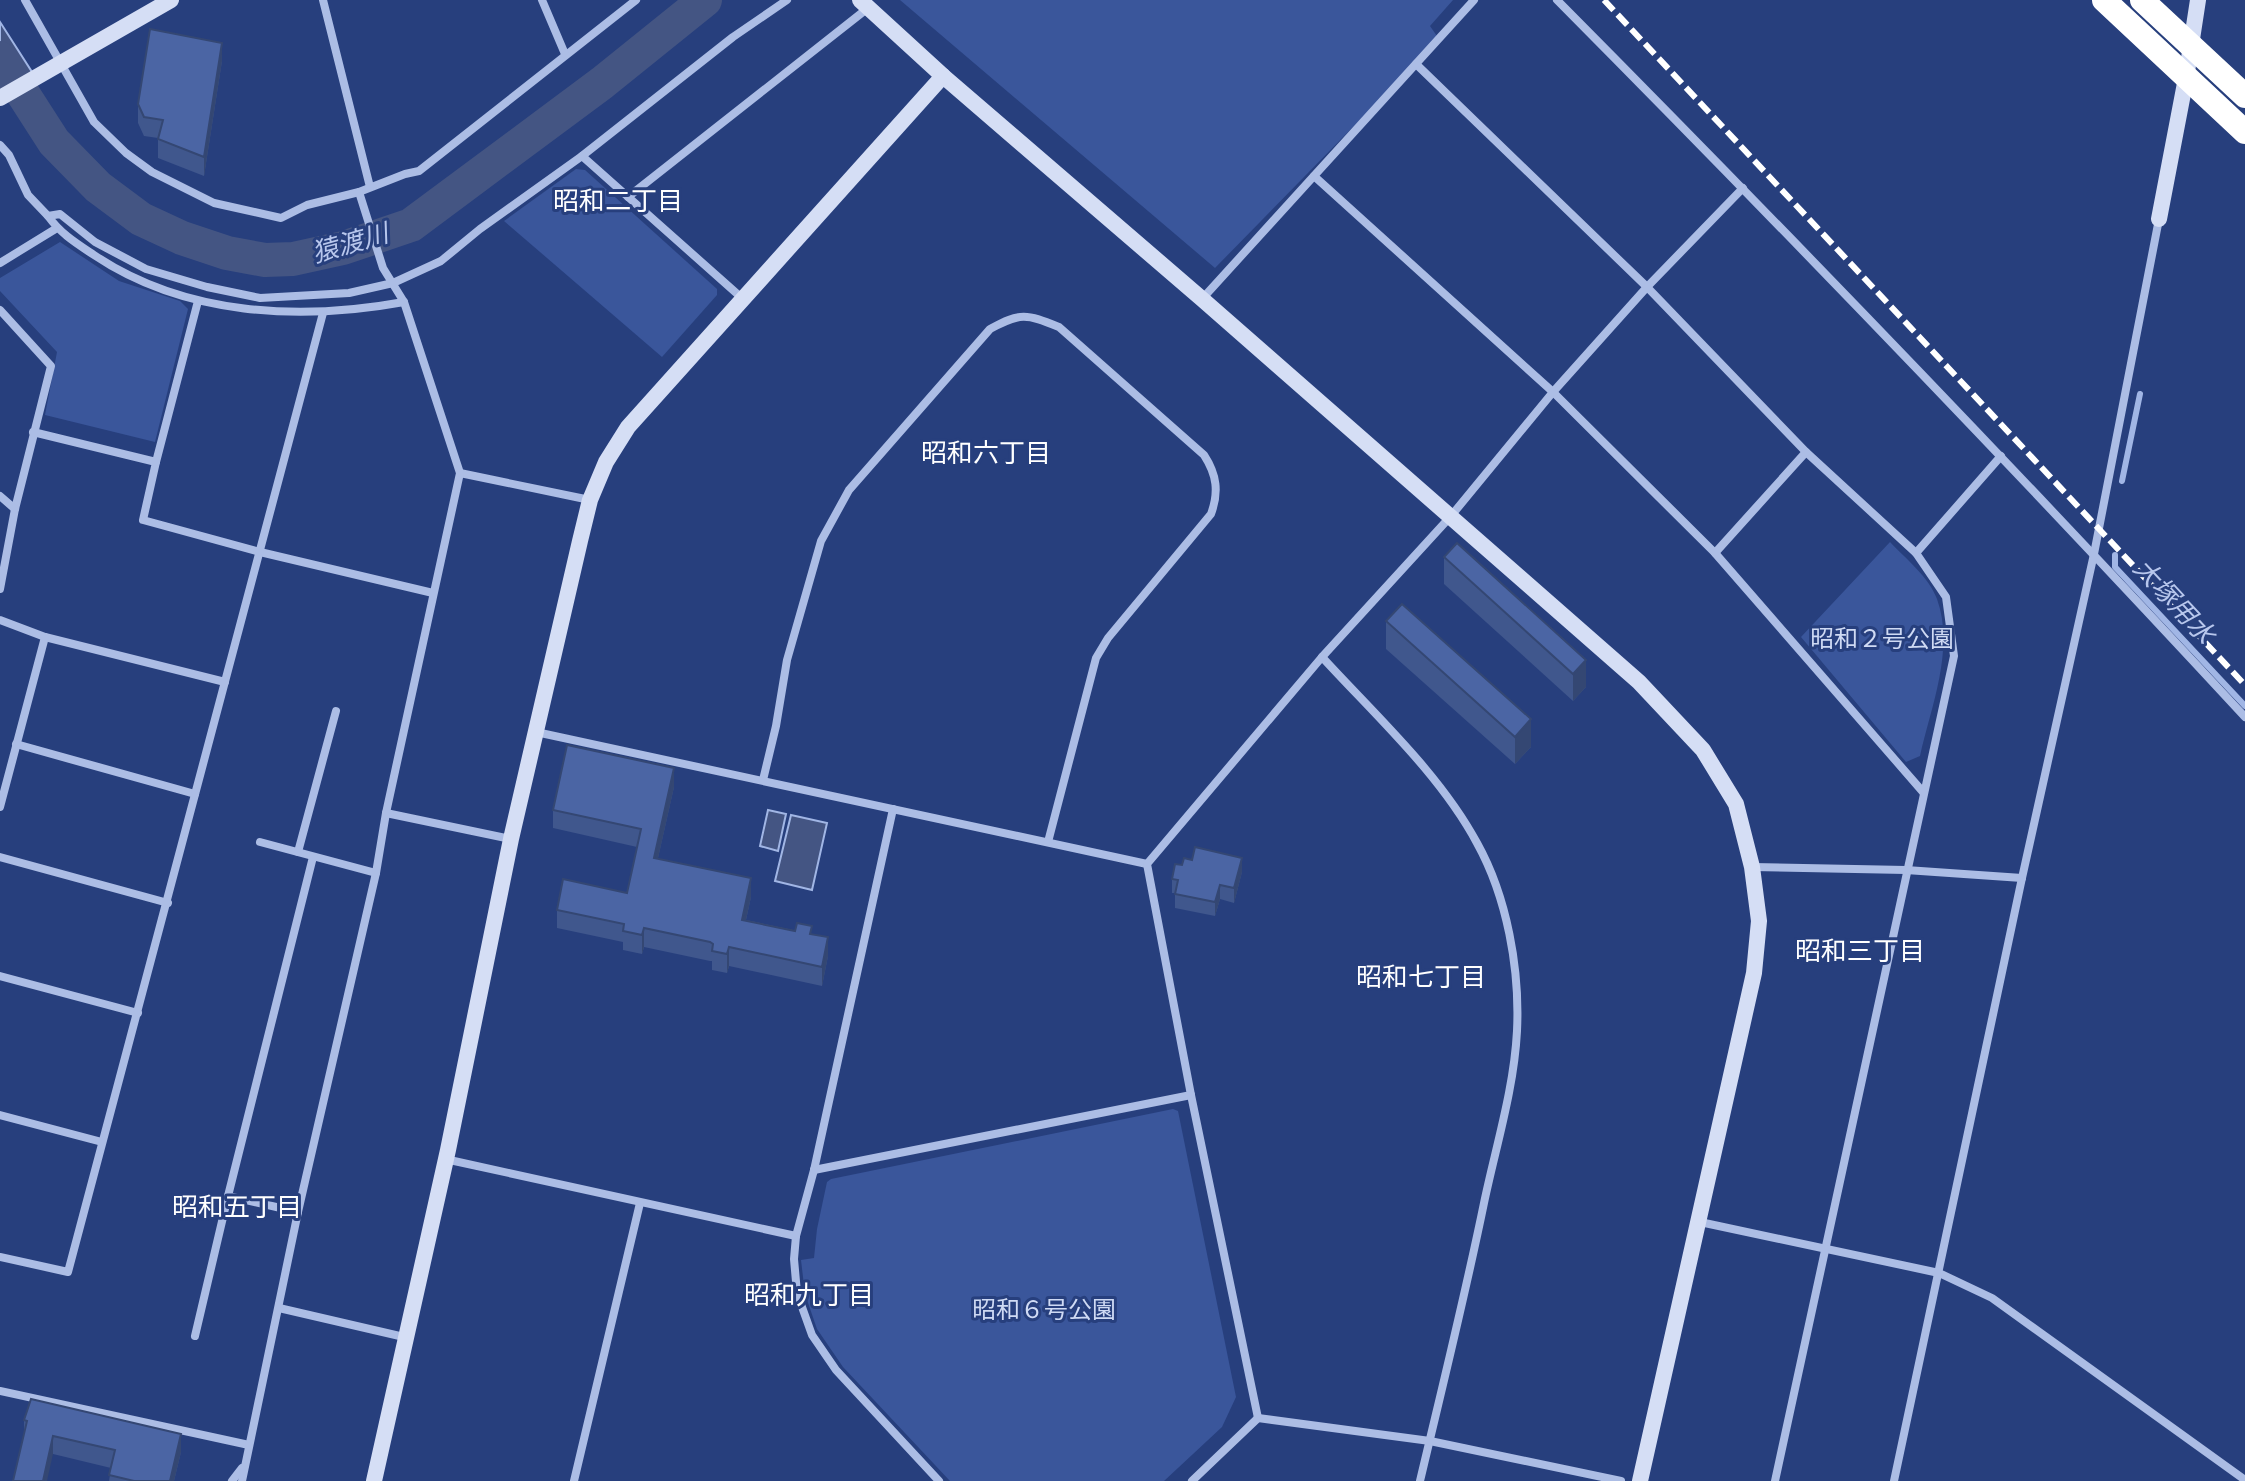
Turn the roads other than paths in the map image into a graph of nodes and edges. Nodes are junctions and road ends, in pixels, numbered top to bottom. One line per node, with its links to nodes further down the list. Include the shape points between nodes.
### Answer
1 (27, 0): 16 (street)
2 (171, 0): 16 (street)
3 (323, 0): 25 (street)
4 (542, 0): 14 (street)
5 (636, 0): 14 (street)
6 (787, 0): 23 (street)
7 (1474, 0): 15 (street)
8 (1557, 0): 26 (street)
9 (2104, 0): 18 (highway)
10 (2142, 0): 13 (highway)
11 (2198, 0): 13 (street)
12 (864, 4): 17 (street); 28 (street)
13 (2191, 46): 18 (street); 19 (highway)
14 (565, 54): 25 (street, via 419,171)
15 (1416, 64): 24 (street); 34 (street)
16 (56, 65): 20 (street); 27 (street, via 94,122 126,153 214,203 281,218 307,205)
17 (943, 76): 35 (street); 36 (street)
18 (2186, 78): 21 (highway); 30 (street)
19 (2245, 96)
20 (0, 98)
21 (2245, 132)
22 (0, 145): 29 (street, via 28,195)
23 (582, 156): 28 (street); 33 (street, via 441,261)
24 (1314, 176): 35 (street); 41 (street)
25 (370, 187): 27 (street)
26 (1743, 188): 34 (street); 44 (street)
27 (359, 192): 33 (street, via 383,268)
28 (628, 197): 36 (street)
29 (48, 216): 31 (street); 33 (street, via 60,214 95,242 146,269 260,298 349,293)
30 (2159, 219): 54 (street)
31 (57, 228): 32 (street); 37 (street, via 107,264)
32 (0, 263)
33 (393, 283): 38 (street)
34 (1647, 287): 41 (street); 43 (street)
35 (1202, 299): 50 (street)
36 (743, 300): 48 (street, via 628,427)
37 (198, 301): 40 (street); 45 (street)
38 (404, 302): 40 (street); 46 (street)
39 (0, 310): 42 (street, via 51,366)
40 (323, 313): 51 (street)
41 (1553, 392): 50 (street); 52 (street)
42 (33, 432): 45 (street); 49 (street)
43 (1806, 452): 52 (street); 53 (street)
44 (2001, 456): 53 (street); 54 (street)
45 (156, 462): 51 (street, via 143,520)
46 (460, 473): 48 (street); 56 (street)
47 (0, 496): 49 (street)
48 (590, 500): 63 (street)
49 (15, 509): 55 (street)
50 (1451, 516): 59 (street); 78 (street, via 1639,682 1703,750 1736,804)
51 (260, 552): 56 (street); 60 (street)
52 (1715, 553): 66 (street)
53 (1916, 553): 66 (street, via 1946,597 1954,656)
54 (2094, 554): 62 (street); 81 (street)
55 (0, 589)
56 (433, 593): 70 (street)
57 (0, 620): 58 (street)
58 (45, 637): 60 (street); 64 (street)
59 (1322, 657): 77 (street); 103 (street, via 1445,792 1477,841 1493,875 1513,958 1517,1030 1510,1084)
60 (225, 682): 67 (street)
61 (336, 711): 74 (street)
62 (2245, 717)
63 (535, 732): 65 (street); 71 (street)
64 (16, 744): 67 (street); 68 (street)
65 (763, 780): 69 (street); 73 (street, via 807,583 821,541 849,490 990,329 1013,316 1035,317 1059,327 1204,455 1213,469 1217,496 1211,514 1096,658)
66 (1923, 792): 79 (street)
67 (195, 794): 82 (street)
68 (0, 807)
69 (893, 809): 73 (street); 89 (street)
70 (386, 813): 71 (street); 80 (street)
71 (511, 839): 88 (street)
72 (260, 842): 74 (street)
73 (1048, 842): 77 (street)
74 (298, 852): 76 (street)
75 (0, 857): 82 (street)
76 (313, 857): 80 (street); 90 (street)
77 (1147, 864): 85 (street)
78 (1752, 867): 79 (street); 93 (street, via 1759,921 1754,973)
79 (1906, 870): 81 (street); 95 (street)
80 (376, 873): 92 (street)
81 (2022, 878): 97 (street)
82 (168, 903): 84 (street)
83 (0, 976): 84 (street)
84 (138, 1013): 87 (street)
85 (1191, 1095): 89 (street); 102 (street)
86 (0, 1115): 87 (street)
87 (102, 1142): 96 (street, via 68,1272)
88 (445, 1158): 91 (street); 100 (street)
89 (814, 1170): 94 (street)
90 (228, 1196): 92 (street); 99 (street)
91 (640, 1203): 94 (street); 111 (street)
92 (298, 1212): 98 (street)
93 (1700, 1222): 95 (street); 115 (street)
94 (796, 1236): 106 (street, via 797,1293 812,1335 836,1370)
95 (1825, 1249): 97 (street); 116 (street)
96 (0, 1257)
97 (1939, 1273): 107 (street, via 1992,1298); 117 (street)
98 (279, 1308): 100 (street); 104 (street)
99 (195, 1336)
100 (404, 1337): 110 (street)
101 (0, 1391): 104 (street)
102 (1258, 1418): 103 (street); 112 (street)
103 (1430, 1441): 113 (street); 114 (street)
104 (249, 1445): 105 (street)
105 (245, 1464): 108 (street); 109 (street)
106 (936, 1480)
107 (2245, 1480)
108 (232, 1481)
109 (242, 1481)
110 (374, 1481)
111 (574, 1481)
112 (1192, 1481)
113 (1420, 1481)
114 (1621, 1481)
115 (1640, 1481)
116 (1775, 1481)
117 (1894, 1481)

